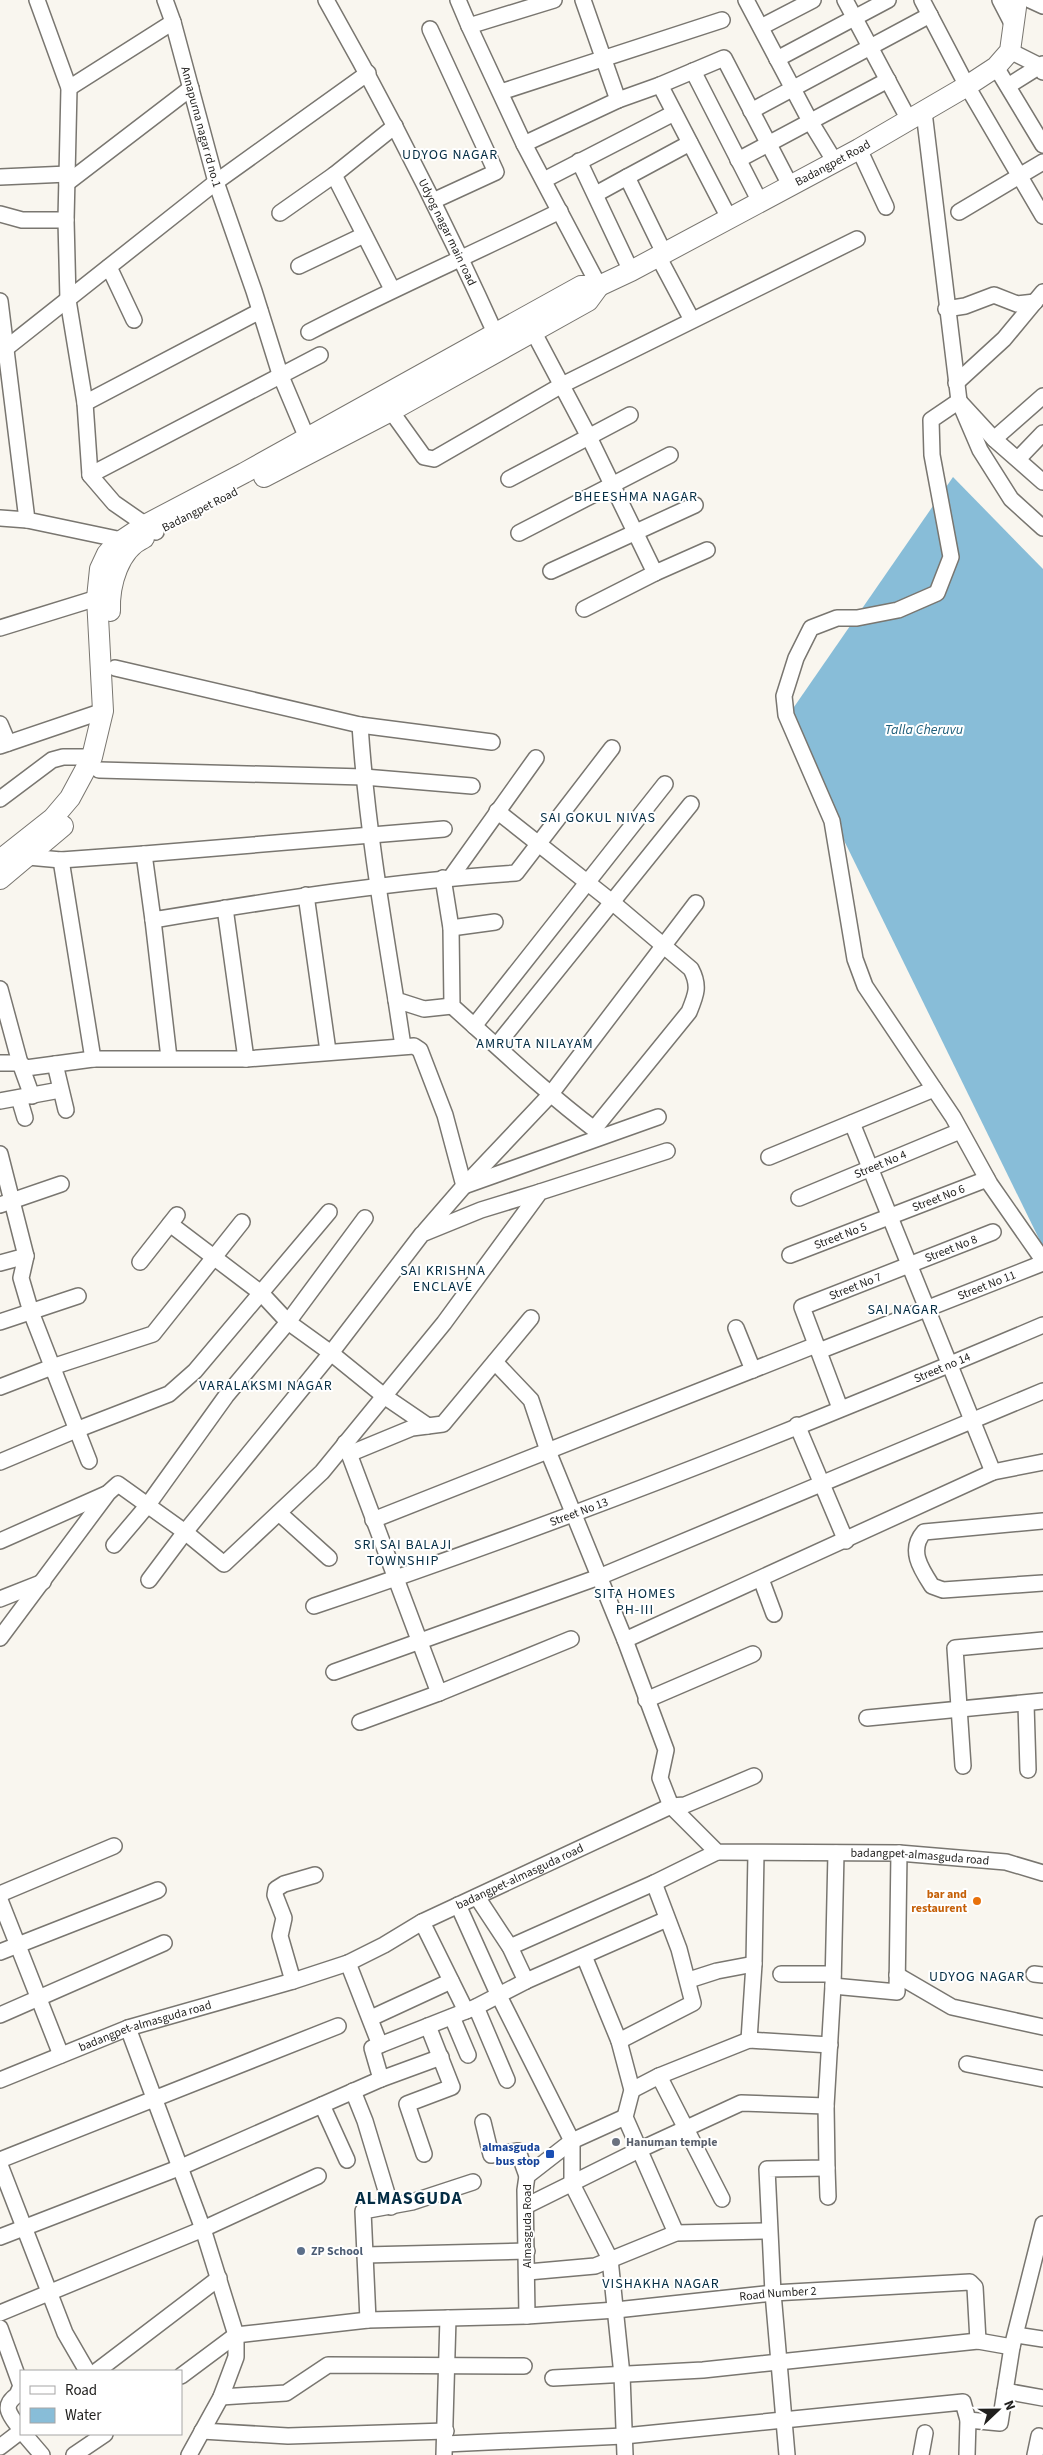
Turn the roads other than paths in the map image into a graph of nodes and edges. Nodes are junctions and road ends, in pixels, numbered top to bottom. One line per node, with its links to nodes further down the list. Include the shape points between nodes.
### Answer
1 (37, 0): 36 (street)
2 (165, 0): 19 (street, Annapurna nagar rd no.1)
3 (326, 0): 31 (street, Udyog nagar main road)
4 (458, 0): 20 (street)
5 (554, 0): 20 (street)
6 (583, 0): 26 (street)
7 (746, 0): 21 (street)
8 (813, 0): 21 (street)
9 (845, 0): 17 (street)
10 (888, 0): 17 (street)
11 (922, 0): 16 (street)
12 (1000, 0): 22 (street)
13 (1017, 0): 22 (main road)
14 (1030, 0): 15 (street)
15 (1043, 6)
16 (930, 15): 24 (street); 34 (street)
17 (855, 17): 24 (street); 27 (street)
18 (722, 20): 26 (street)
19 (173, 22): 36 (street); 37 (street, Annapurna nagar rd no.1)
20 (469, 26): 39 (street)
21 (761, 27): 27 (street)
22 (1014, 27): 25 (main road)
23 (430, 29): 64 (street, via 496,172)
24 (870, 48): 32 (street); 38 (street)
25 (1010, 51): 28 (main road, Badangpet Road); 29 (street)
26 (604, 59): 39 (street); 40 (street)
27 (777, 59): 38 (street)
28 (996, 67): 34 (main road, Badangpet Road); 35 (street)
29 (1042, 67): 35 (street)
30 (693, 71): 33 (street); 41 (street, via 724,58); 51 (street)
31 (368, 73): 45 (street, Udyog nagar main road); 61 (street)
32 (888, 80): 43 (street); 44 (street)
33 (660, 85): 40 (street); 42 (street)
34 (967, 86): 43 (main road, Badangpet Road); 56 (street)
35 (1008, 86): 49 (street)
36 (69, 88): 59 (street)
37 (191, 88): 59 (street); 61 (street, Annapurna nagar rd no.1)
38 (794, 89): 41 (street); 44 (street)
39 (501, 92): 48 (street)
40 (618, 100): 48 (street)
41 (751, 110): 47 (street)
42 (674, 113): 46 (street); 52 (street)
43 (916, 116): 50 (main road, Badangpet Road); 86 (street)
44 (810, 121): 47 (street); 53 (street)
45 (395, 126): 55 (street); 64 (street, Udyog nagar main road)
46 (690, 143): 57 (street); 72 (street)
47 (769, 143): 51 (street); 62 (street)
48 (524, 144): 60 (street)
49 (1043, 145)
50 (859, 149): 53 (main road, Badangpet Road); 66 (street)
51 (738, 160): 65 (street)
52 (579, 161): 60 (street); 63 (street)
53 (835, 162): 62 (main road, Badangpet Road)
54 (1043, 162): 56 (street)
55 (334, 175): 69 (street); 74 (street)
56 (1019, 175): 68 (street); 71 (street)
57 (627, 177): 63 (street); 76 (street)
58 (0, 178): 59 (street)
59 (67, 178): 73 (street)
60 (544, 180): 67 (street)
61 (216, 182): 79 (street); 87 (street, Annapurna nagar rd no.1)
62 (790, 185): 65 (main road, Badangpet Road)
63 (596, 194): 80 (street)
64 (433, 201): 77 (street, Udyog nagar main road)
65 (760, 202): 72 (main road, Badangpet Road)
66 (886, 207)
67 (560, 211): 77 (street); 81 (street)
68 (959, 212)
69 (280, 213)
70 (0, 214): 73 (street, via 22,220)
71 (1043, 216)
72 (730, 218): 76 (main road, Badangpet Road)
73 (66, 220): 84 (street)
74 (364, 235): 78 (street); 82 (street)
75 (857, 239): 89 (street)
76 (661, 255): 80 (main road, Badangpet Road); 89 (street)
77 (462, 259): 82 (street); 92 (street, Udyog nagar main road)
78 (299, 266)
79 (109, 267): 84 (street); 88 (street)
80 (631, 271): 81 (main road, Badangpet Road)
81 (599, 286): 90 (main road, Badangpet Road, via 588,301); 92 (main road, Badangpet Road, via 582,286)
82 (392, 289): 91 (street)
83 (1039, 297): 86 (street, via 1017,304 994,295); 96 (street, via 1004,339)
84 (68, 300): 93 (street); 99 (street)
85 (0, 301): 93 (street)
86 (946, 309): 96 (street)
87 (260, 311): 95 (street, Annapurna nagar rd no.1); 99 (street)
88 (134, 320)
89 (692, 320): 97 (street)
90 (533, 331): 97 (street); 101 (main road, Badangpet Road)
91 (309, 332)
92 (496, 334): 103 (main road, Badangpet Road)
93 (3, 351): 116 (street)
94 (320, 355): 95 (street)
95 (280, 374): 106 (street, Annapurna nagar rd no.1); 110 (street)
96 (956, 383): 100 (street)
97 (562, 385): 101 (street, via 434,459 424,457); 105 (street)
98 (1043, 396): 107 (street)
99 (85, 402): 110 (street)
100 (959, 402): 107 (street); 117 (street, via 980,450 1011,499); 176 (street, via 931,420 932,455 951,557 937,593 898,610 857,618 837,618 811,628 796,658 784,696 786,715 832,821 855,959 865,986)
101 (391, 411): 103 (main road, Badangpet Road)
102 (630, 415): 105 (street)
103 (350, 423): 106 (main road, Badangpet Road); 118 (main road, Badangpet Road)
104 (1043, 433): 109 (street)
105 (588, 435): 111 (street); 113 (street)
106 (307, 438): 118 (main road, Badangpet Road)
107 (994, 438): 109 (street)
108 (670, 455): 113 (street)
109 (1018, 459): 112 (street)
110 (90, 475): 118 (street, via 114,503)
111 (509, 479)
112 (1043, 482)
113 (613, 485): 119 (street); 120 (street)
114 (695, 505): 119 (street)
115 (0, 518): 116 (street)
116 (27, 520): 121 (street)
117 (1043, 528)
118 (151, 529): 121 (main road, Badangpet Road)
119 (635, 532): 123 (street); 124 (street)
120 (519, 533)
121 (126, 543): 125 (main road, Badangpet Road, via 107,554 100,569)
122 (707, 550): 124 (street)
123 (551, 571)
124 (655, 573): 126 (street)
125 (103, 598): 127 (street); 128 (main road, Badangpet Road); 129 (main road, Badangpet Road)
126 (584, 609)
127 (0, 628)
128 (115, 668): 131 (street); 136 (main road, Badangpet Road, via 113,717)
129 (104, 711): 133 (street); 136 (main road, Badangpet Road)
130 (0, 724): 133 (street)
131 (360, 725): 132 (street); 137 (street)
132 (492, 742)
133 (4, 744)
134 (612, 748): 145 (street)
135 (536, 758): 142 (street)
136 (96, 764): 137 (street); 140 (street, via 63,757 52,760); 147 (main road, Badangpet Road, via 83,801 72,816); 148 (main road, Badangpet Road, via 53,818)
137 (364, 778): 139 (street); 144 (street)
138 (665, 784): 152 (street)
139 (472, 786)
140 (0, 799)
141 (691, 804): 155 (street)
142 (497, 810): 145 (street); 150 (street)
143 (444, 829): 144 (street)
144 (372, 834): 146 (street); 153 (street)
145 (538, 844): 150 (street, via 516,873); 152 (street)
146 (144, 854): 149 (street); 158 (street)
147 (28, 857): 149 (street); 151 (main road, Badangpet Road)
148 (0, 860)
149 (61, 860): 170 (street)
150 (447, 878): 153 (street); 160 (street)
151 (0, 879)
152 (587, 882): 155 (street); 165 (street)
153 (378, 887): 154 (street); 163 (street)
154 (306, 895): 157 (street); 168 (street)
155 (612, 902): 161 (street); 166 (street)
156 (696, 903): 161 (street)
157 (225, 908): 158 (street); 171 (street)
158 (153, 920): 169 (street)
159 (495, 922): 160 (street)
160 (451, 928): 164 (street)
161 (662, 947): 177 (street); 177 (street, via 691,969 696,980 698,991 689,1012 594,1129)
162 (0, 989): 173 (street)
163 (396, 1000): 164 (street, via 424,1009); 167 (street)
164 (452, 1006): 165 (street)
165 (474, 1026): 166 (street)
166 (497, 1044): 177 (street)
167 (403, 1046): 168 (street); 191 (street, via 414,1046 420,1050 445,1115)
168 (328, 1051): 171 (street)
169 (169, 1058): 170 (street); 171 (street)
170 (93, 1059): 174 (street)
171 (246, 1059)
172 (0, 1063): 173 (street)
173 (20, 1064): 174 (street, via 26,1068); 178 (street)
174 (55, 1064): 175 (street)
175 (60, 1090): 178 (street); 180 (street)
176 (934, 1090): 183 (street); 184 (street)
177 (550, 1095): 191 (street)
178 (26, 1097): 179 (street); 182 (street)
179 (0, 1101)
180 (66, 1110)
181 (658, 1117): 191 (street)
182 (25, 1118)
183 (852, 1123): 187 (street); 188 (street)
184 (960, 1131): 188 (street, Street No 4); 189 (street)
185 (667, 1151): 192 (street)
186 (0, 1154): 194 (street)
187 (769, 1157)
188 (870, 1169): 193 (street, Street No 4); 196 (street)
189 (987, 1179): 196 (street, Street No 6); 205 (street)
190 (61, 1184): 194 (street)
191 (464, 1186): 200 (street)
192 (540, 1192): 200 (street, via 481,1210); 225 (street, via 455,1308)
193 (799, 1198)
194 (6, 1203): 202 (street)
195 (329, 1212): 208 (street)
196 (889, 1216): 201 (street, Street No 5); 207 (street)
197 (365, 1218): 214 (street)
198 (242, 1222): 203 (street)
199 (993, 1232): 207 (street, Street No 8)
200 (422, 1234): 218 (street)
201 (790, 1255)
202 (26, 1256): 206 (street); 211 (street, via 21,1278)
203 (214, 1256): 204 (street, via 174,1219); 208 (street); 221 (street, via 153,1334)
204 (140, 1262)
205 (1043, 1262): 210 (street, Street No 11)
206 (0, 1263)
207 (910, 1266): 210 (street); 217 (street, Street No 7, via 802,1308)
208 (261, 1293): 214 (street); 230 (street, via 195,1371 169,1394)
209 (78, 1296): 211 (street)
210 (927, 1309): 217 (street, Street No 11); 220 (street)
211 (31, 1312): 213 (street); 221 (street)
212 (531, 1318): 219 (street)
213 (0, 1322)
214 (288, 1322): 218 (street); 239 (street, via 226,1396)
215 (1043, 1325): 220 (street, Street no 14)
216 (736, 1328): 222 (street)
217 (818, 1348): 222 (street, Street No 11); 226 (street)
218 (331, 1353): 225 (street); 244 (street)
219 (495, 1362): 229 (street, via 443,1424); 232 (street, via 531,1400)
220 (949, 1365): 226 (street, Street no 14); 227 (street)
221 (52, 1367): 223 (street); 230 (street)
222 (753, 1370): 232 (street, Street No 11)
223 (0, 1387)
224 (1043, 1391): 227 (street)
225 (384, 1396): 229 (street); 231 (street)
226 (840, 1408): 228 (street, Street No 13)
227 (972, 1421): 236 (street); 237 (street)
228 (797, 1425): 237 (street); 241 (street, Street No 13)
229 (428, 1426): 231 (street)
230 (76, 1430): 233 (street); 234 (street)
231 (347, 1449): 240 (street); 242 (street)
232 (548, 1451): 241 (street); 242 (street, Street No 11)
233 (89, 1461)
234 (0, 1462)
235 (1043, 1462): 236 (street)
236 (993, 1472): 246 (street)
237 (822, 1484): 246 (street); 249 (street)
238 (108, 1494): 239 (street, via 115,1485 122,1485); 245 (street); 253 (street)
239 (147, 1506): 244 (street); 247 (street)
240 (279, 1512): 244 (street, via 224,1564); 248 (street)
241 (574, 1514): 249 (street); 250 (street, Street No 13)
242 (373, 1520): 250 (street)
243 (1043, 1521): 254 (street, via 924,1532 917,1543 916,1557 932,1586 943,1590)
244 (185, 1532): 252 (street)
245 (0, 1541)
246 (846, 1541): 251 (street)
247 (114, 1545)
248 (329, 1558)
249 (599, 1577): 260 (street); 262 (street)
250 (394, 1579): 256 (street, Street No 13); 262 (street)
251 (761, 1579): 257 (street); 260 (street)
252 (149, 1580)
253 (43, 1582): 255 (street); 258 (street)
254 (1043, 1583)
255 (0, 1599)
256 (314, 1606)
257 (774, 1614)
258 (0, 1638)
259 (571, 1639): 265 (street)
260 (625, 1640): 266 (street)
261 (1043, 1640): 269 (street, via 955,1648)
262 (418, 1641): 264 (street); 265 (street)
263 (753, 1654): 266 (street)
264 (334, 1672)
265 (439, 1693): 271 (street)
266 (646, 1700): 275 (street, via 666,1750 660,1778)
267 (1043, 1701): 268 (street)
268 (1026, 1704): 269 (street); 273 (street)
269 (959, 1711): 270 (street); 272 (street)
270 (867, 1718)
271 (360, 1722)
272 (963, 1766)
273 (1028, 1770)
274 (754, 1776): 275 (street, badangpet-almasguda road, via 685,1805)
275 (671, 1806): 277 (street); 286 (street, badangpet-almasguda road)
276 (114, 1846): 285 (street)
277 (717, 1852): 278 (street, badangpet-almasguda road); 283 (street)
278 (756, 1852): 279 (street, badangpet-almasguda road); 297 (street)
279 (836, 1852): 280 (street, badangpet-almasguda road); 301 (street)
280 (899, 1853): 281 (street, badangpet-almasguda road, via 1006,1862); 299 (street)
281 (1043, 1873)
282 (315, 1875): 302 (street, via 276,1889 275,1895 284,1918 280,1936)
283 (654, 1883): 289 (street); 293 (street)
284 (158, 1890): 292 (street)
285 (0, 1894)
286 (477, 1897): 288 (street, badangpet-almasguda road); 293 (street)
287 (0, 1900): 292 (street)
288 (458, 1905): 290 (street, badangpet-almasguda road); 305 (street)
289 (667, 1919): 295 (street); 300 (street)
290 (422, 1922): 296 (street, badangpet-almasguda road); 303 (street)
291 (164, 1943): 306 (street)
292 (18, 1945): 294 (street); 306 (street)
293 (510, 1947): 304 (street)
294 (0, 1952)
295 (584, 1956): 304 (street); 315 (street)
296 (348, 1963): 302 (street, badangpet-almasguda road); 309 (street)
297 (754, 1964): 300 (street); 314 (street)
298 (781, 1974): 301 (street)
299 (897, 1975): 301 (street, via 896,1992); 312 (street, via 952,2008)
300 (689, 1980): 315 (street, via 693,2004)
301 (833, 1980): 317 (street)
302 (293, 1981): 313 (street, badangpet-almasguda road)
303 (452, 1981): 307 (street); 309 (street)
304 (526, 1981): 305 (street)
305 (500, 1996): 307 (street); 335 (street)
306 (38, 1999): 308 (street); 319 (street)
307 (465, 2012): 311 (street); 318 (street); 326 (street)
308 (0, 2014)
309 (371, 2018): 316 (street)
310 (338, 2026): 329 (street)
311 (428, 2026): 316 (street); 320 (street)
312 (1043, 2027)
313 (128, 2028): 319 (street, badangpet-almasguda road); 329 (street)
314 (749, 2040): 317 (street); 322 (street)
315 (619, 2041): 327 (street)
316 (380, 2045): 325 (street, via 372,2048)
317 (830, 2045): 331 (street)
318 (468, 2055)
319 (61, 2056): 324 (street, badangpet-almasguda road)
320 (441, 2057): 325 (street); 337 (street, via 452,2087 407,2104)
321 (967, 2064): 323 (street)
322 (659, 2076): 327 (street); 334 (street)
323 (1043, 2079)
324 (0, 2080)
325 (381, 2080): 328 (street)
326 (507, 2080)
327 (632, 2090): 332 (street)
328 (353, 2091): 330 (street); 350 (street)
329 (154, 2100): 338 (street); 341 (street)
330 (322, 2105): 339 (street); 341 (street)
331 (826, 2106): 334 (street, via 741,2103); 342 (street)
332 (625, 2117): 335 (street, Almasguda Road); 336 (street)
333 (483, 2122): 344 (street, via 492,2155 518,2151)
334 (685, 2128): 336 (street); 348 (street)
335 (572, 2141): 344 (street, Almasguda Road); 346 (street)
336 (639, 2150): 346 (street); 355 (street)
337 (424, 2154)
338 (0, 2160)
339 (347, 2160)
340 (0, 2165): 352 (street)
341 (181, 2167): 352 (street); 353 (street)
342 (827, 2168): 347 (street); 354 (street, via 767,2169)
343 (318, 2176): 353 (street)
344 (527, 2176): 349 (street, Almasguda Road)
345 (473, 2182): 350 (street)
346 (572, 2184): 349 (street); 359 (street)
347 (828, 2197)
348 (722, 2199)
349 (526, 2206): 357 (street, Almasguda Road)
350 (391, 2207): 358 (street, via 363,2211)
351 (1043, 2224): 361 (street)
352 (23, 2228): 356 (street); 363 (street)
353 (203, 2229): 362 (street); 363 (street)
354 (769, 2231): 355 (street); 364 (street)
355 (676, 2233): 359 (street)
356 (0, 2237)
357 (527, 2251): 358 (street); 360 (street, Almasguda Road)
358 (366, 2255): 369 (street)
359 (610, 2259): 360 (street, via 595,2266); 365 (street)
360 (528, 2272): 367 (street, Almasguda Road)
361 (1036, 2274): 374 (street)
362 (219, 2278): 371 (street); 379 (street)
363 (49, 2293): 366 (street); 378 (street, via 65,2333)
364 (773, 2293): 365 (street, Road Number 2); 373 (street, Road Number 2, via 970,2282 975,2287); 375 (street)
365 (616, 2310): 367 (street, Road Number 2); 381 (street)
366 (0, 2313)
367 (527, 2316): 368 (street)
368 (448, 2318): 369 (street); 376 (street)
369 (368, 2320): 371 (street)
370 (0, 2328): 383 (street)
371 (236, 2334): 380 (street); 386 (street, via 236,2357)
372 (1043, 2339): 374 (street)
373 (978, 2341): 374 (street); 375 (street)
374 (1014, 2341): 385 (street)
375 (778, 2360): 381 (street, via 703,2370); 389 (street)
376 (447, 2366): 377 (street); 386 (street, via 328,2365 286,2393); 398 (street)
377 (524, 2366)
378 (86, 2370)
379 (98, 2370)
380 (182, 2375)
381 (622, 2375): 382 (street); 396 (street)
382 (553, 2378)
383 (20, 2386)
384 (20, 2386): 390 (street, via 18,2395 8,2400 6,2405)
385 (1005, 2391): 387 (street); 388 (street, via 1000,2423)
386 (221, 2396): 391 (street)
387 (1043, 2398)
388 (968, 2420): 389 (street, via 963,2402); 406 (street)
389 (784, 2421): 396 (street); 404 (street)
390 (20, 2429)
391 (202, 2431): 398 (street); 402 (street)
392 (20, 2433): 399 (street)
393 (925, 2433): 405 (street)
394 (25, 2435): 400 (street)
395 (104, 2435): 401 (street)
396 (624, 2436): 398 (street); 403 (street)
397 (1039, 2436): 407 (street)
398 (445, 2444)
399 (0, 2447)
400 (42, 2455)
401 (74, 2455)
402 (189, 2455)
403 (625, 2455)
404 (787, 2455)
405 (921, 2455)
406 (967, 2455)
407 (1036, 2455)

